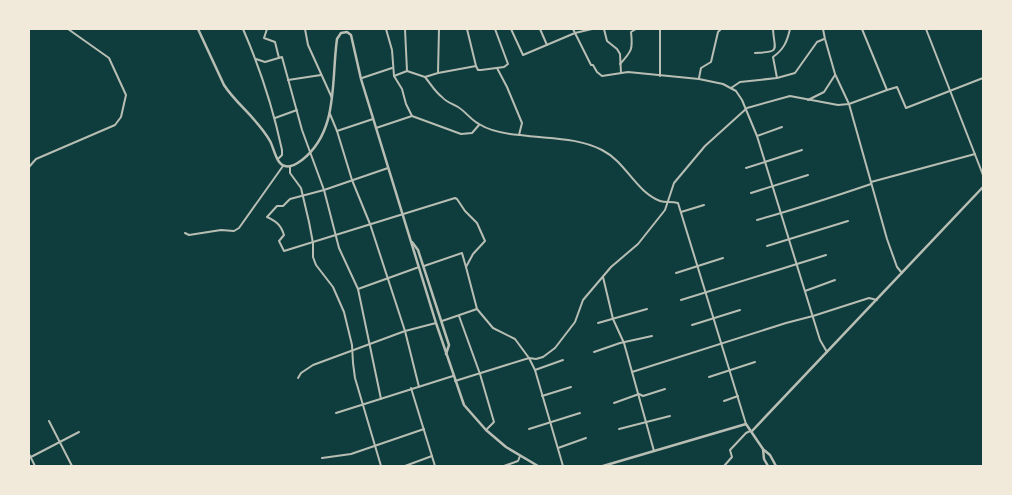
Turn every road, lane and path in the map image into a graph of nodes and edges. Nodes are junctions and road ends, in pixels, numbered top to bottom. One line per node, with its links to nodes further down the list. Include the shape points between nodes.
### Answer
1 (68, 29): 72 (street, via 109,58 126,95 121,117 115,125 36,159)
2 (198, 29): 68 (street, via 224,85 266,134)
3 (243, 29): 29 (street)
4 (267, 29): 28 (street, via 264,38 275,42)
5 (305, 29): 38 (street, via 308,46)
6 (386, 29): 32 (street, via 392,50)
7 (405, 29): 34 (street)
8 (439, 29): 35 (street)
9 (467, 29): 31 (street)
10 (495, 29): 33 (street, via 508,64)
11 (511, 29): 26 (street, via 524,55)
12 (540, 29): 26 (street)
13 (574, 29): 24 (street)
14 (592, 29): 24 (street)
15 (604, 29): 30 (street, via 607,41 620,54)
16 (636, 29): 30 (street, via 631,32 631,52)
17 (660, 29): 40 (street)
18 (721, 29): 45 (street, via 711,62 701,68)
19 (773, 29): 27 (street, via 774,49)
20 (790, 29): 42 (street, via 782,50 773,57)
21 (823, 29): 25 (street)
22 (862, 29): 48 (street)
23 (926, 29): 49 (street)
24 (575, 33): 26 (street); 36 (street, via 597,72 602,76)
25 (825, 39): 37 (street); 42 (street, via 817,42 796,73)
26 (547, 45)
27 (755, 54)
28 (279, 58): 29 (street, via 265,62); 46 (street, via 282,57)
29 (256, 59): 57 (street)
30 (620, 64): 36 (street)
31 (476, 66): 33 (street, via 478,70); 35 (street)
32 (392, 68): 39 (street); 44 (street)
33 (497, 68): 63 (street, via 522,122)
34 (407, 71): 39 (street); 41 (street)
35 (438, 72): 41 (street)
36 (621, 73): 40 (street)
37 (835, 74): 51 (street, via 824,92); 52 (street)
38 (321, 75): 46 (street); 50 (street)
39 (394, 76): 56 (street)
40 (660, 76): 45 (street)
41 (425, 77): 59 (street, via 442,98)
42 (777, 78): 47 (street, via 740,82)
43 (983, 78): 49 (street)
44 (361, 79): 50 (street, via 351,36 347,32 341,33 337,39); 58 (street)
45 (698, 79): 47 (street)
46 (288, 80): 54 (street)
47 (731, 88): 53 (street)
48 (887, 90): 49 (street, via 897,87 906,108); 52 (street)
49 (951, 91): 67 (street)
50 (333, 100): 55 (street)
51 (808, 100): 52 (street); 53 (street, via 790,96)
52 (850, 104): 78 (street)
53 (747, 108): 64 (street); 84 (street, via 692,161 674,183)
54 (297, 110): 57 (street); 66 (street)
55 (330, 114): 62 (street); 66 (street)
56 (412, 116): 59 (street, via 461,134 472,133); 61 (street)
57 (275, 118): 68 (street, via 282,150)
58 (373, 119): 61 (street); 62 (street)
59 (479, 125): 63 (street)
60 (782, 127): 64 (street)
61 (376, 128): 73 (street)
62 (337, 130): 77 (street)
63 (519, 135): 84 (street, via 564,139 604,151 618,161 643,189)
64 (757, 136): 69 (street)
65 (802, 150): 69 (street)
66 (310, 154): 71 (street); 81 (street)
67 (975, 154): 76 (street); 78 (street)
68 (278, 159): 70 (street)
69 (765, 161): 74 (street); 80 (street)
70 (283, 166): 71 (street); 92 (street, via 239,228 234,231)
71 (290, 166): 83 (street, via 290,173)
72 (29, 167)
73 (388, 168): 77 (street); 88 (street)
74 (746, 168)
75 (808, 175): 80 (street)
76 (983, 175)
77 (352, 180): 81 (street); 91 (street)
78 (871, 183): 87 (street); 106 (street, via 897,267)
79 (983, 187): 106 (street)
80 (773, 188): 82 (street); 87 (street)
81 (324, 190): 83 (street); 93 (street)
82 (751, 193)
83 (303, 196): 96 (street); 96 (street, via 277,206 267,216 278,222 283,230 284,235 279,241 284,251)
84 (667, 203): 86 (street, via 678,203); 107 (street, via 638,244)
85 (704, 205): 86 (street)
86 (681, 212): 101 (street)
87 (781, 213): 89 (street); 94 (street)
88 (403, 215): 91 (street); 95 (street); 104 (street, via 442,201 458,199 477,223 485,241)
89 (757, 220)
90 (848, 221): 94 (street)
91 (370, 224): 93 (street); 108 (street)
92 (185, 233)
93 (336, 235): 96 (street); 110 (street)
94 (789, 239): 97 (street); 100 (street)
95 (411, 241): 102 (street); 103 (street)
96 (314, 243): 131 (street, via 313,257 333,287 344,312)
97 (767, 246)
98 (826, 255): 100 (street)
99 (723, 258): 101 (street)
100 (797, 264): 111 (street); 112 (street)
101 (697, 265): 105 (street); 112 (street)
102 (419, 267): 108 (street); 123 (street)
103 (424, 267): 104 (street, via 462,252); 122 (street)
104 (466, 267): 115 (street)
105 (676, 273)
106 (902, 273): 114 (street)
107 (603, 276): 120 (street); 135 (street, via 583,300 575,322 555,348 543,357)
108 (387, 278): 110 (street); 126 (street)
109 (835, 280): 111 (street)
110 (358, 289): 128 (street)
111 (805, 291): 119 (street)
112 (706, 293): 113 (street); 121 (street)
113 (681, 300)
114 (877, 300): 119 (street, via 870,298); 133 (street)
115 (477, 309): 118 (street); 135 (street, via 493,328 515,339)
116 (647, 309): 120 (street)
117 (740, 310): 121 (street)
118 (459, 316): 122 (street); 141 (street)
119 (813, 316): 130 (street); 133 (street)
120 (613, 319): 124 (street); 129 (street)
121 (714, 319): 125 (street); 130 (street)
122 (441, 321): 134 (street, via 449,345)
123 (436, 323): 126 (street); 134 (street)
124 (598, 323)
125 (692, 325)
126 (405, 331): 128 (street); 147 (street)
127 (652, 336): 129 (street)
128 (370, 343): 131 (street); 153 (street)
129 (624, 343): 132 (street); 140 (street)
130 (721, 343): 139 (street); 140 (street)
131 (352, 351): 144 (street, via 313,366); 156 (street)
132 (594, 352)
133 (827, 352): 168 (street)
134 (446, 355): 142 (street)
135 (529, 358): 138 (street); 141 (street)
136 (563, 360): 138 (street)
137 (755, 362): 139 (street)
138 (535, 370): 151 (street)
139 (730, 371): 143 (street); 152 (street)
140 (632, 372): 150 (street)
141 (480, 374): 145 (street); 167 (street, via 494,422)
142 (453, 376): 145 (street); 147 (street)
143 (708, 377)
144 (298, 378)
145 (455, 381): 167 (street, via 464,406)
146 (571, 386): 151 (street)
147 (419, 387): 148 (street)
148 (411, 388): 153 (street); 164 (street)
149 (666, 389): 150 (street, via 643,396)
150 (638, 394): 155 (street); 162 (street)
151 (542, 396): 161 (street)
152 (738, 396): 154 (street); 163 (street)
153 (381, 399): 156 (street)
154 (724, 401)
155 (614, 403)
156 (362, 405): 157 (street); 172 (street)
157 (336, 413)
158 (580, 413): 161 (street)
159 (670, 416): 162 (street)
160 (49, 421): 171 (street)
161 (551, 422): 165 (street); 173 (street)
162 (645, 422): 166 (street); 175 (street)
163 (746, 424): 168 (street); 175 (street)
164 (424, 429): 172 (street); 177 (street)
165 (529, 429)
166 (619, 429)
167 (486, 430): 178 (street)
168 (752, 431): 174 (street); 189 (street, via 730,450 732,457)
169 (79, 432): 171 (street)
170 (586, 438): 173 (street)
171 (60, 442): 176 (street); 181 (street)
172 (375, 446): 179 (street, via 351,454); 182 (street)
173 (558, 448): 187 (street)
174 (763, 449): 190 (street); 191 (street)
175 (654, 452): 188 (street)
176 (29, 456): 180 (street)
177 (432, 456): 183 (street); 184 (street)
178 (520, 456): 185 (street, via 518,461); 186 (street)
179 (322, 458)
180 (35, 466)
181 (72, 466)
182 (381, 466)
183 (405, 466)
184 (435, 466)
185 (504, 466)
186 (538, 466)
187 (563, 466)
188 (603, 466)
189 (726, 466)
190 (768, 466)
191 (776, 466)

